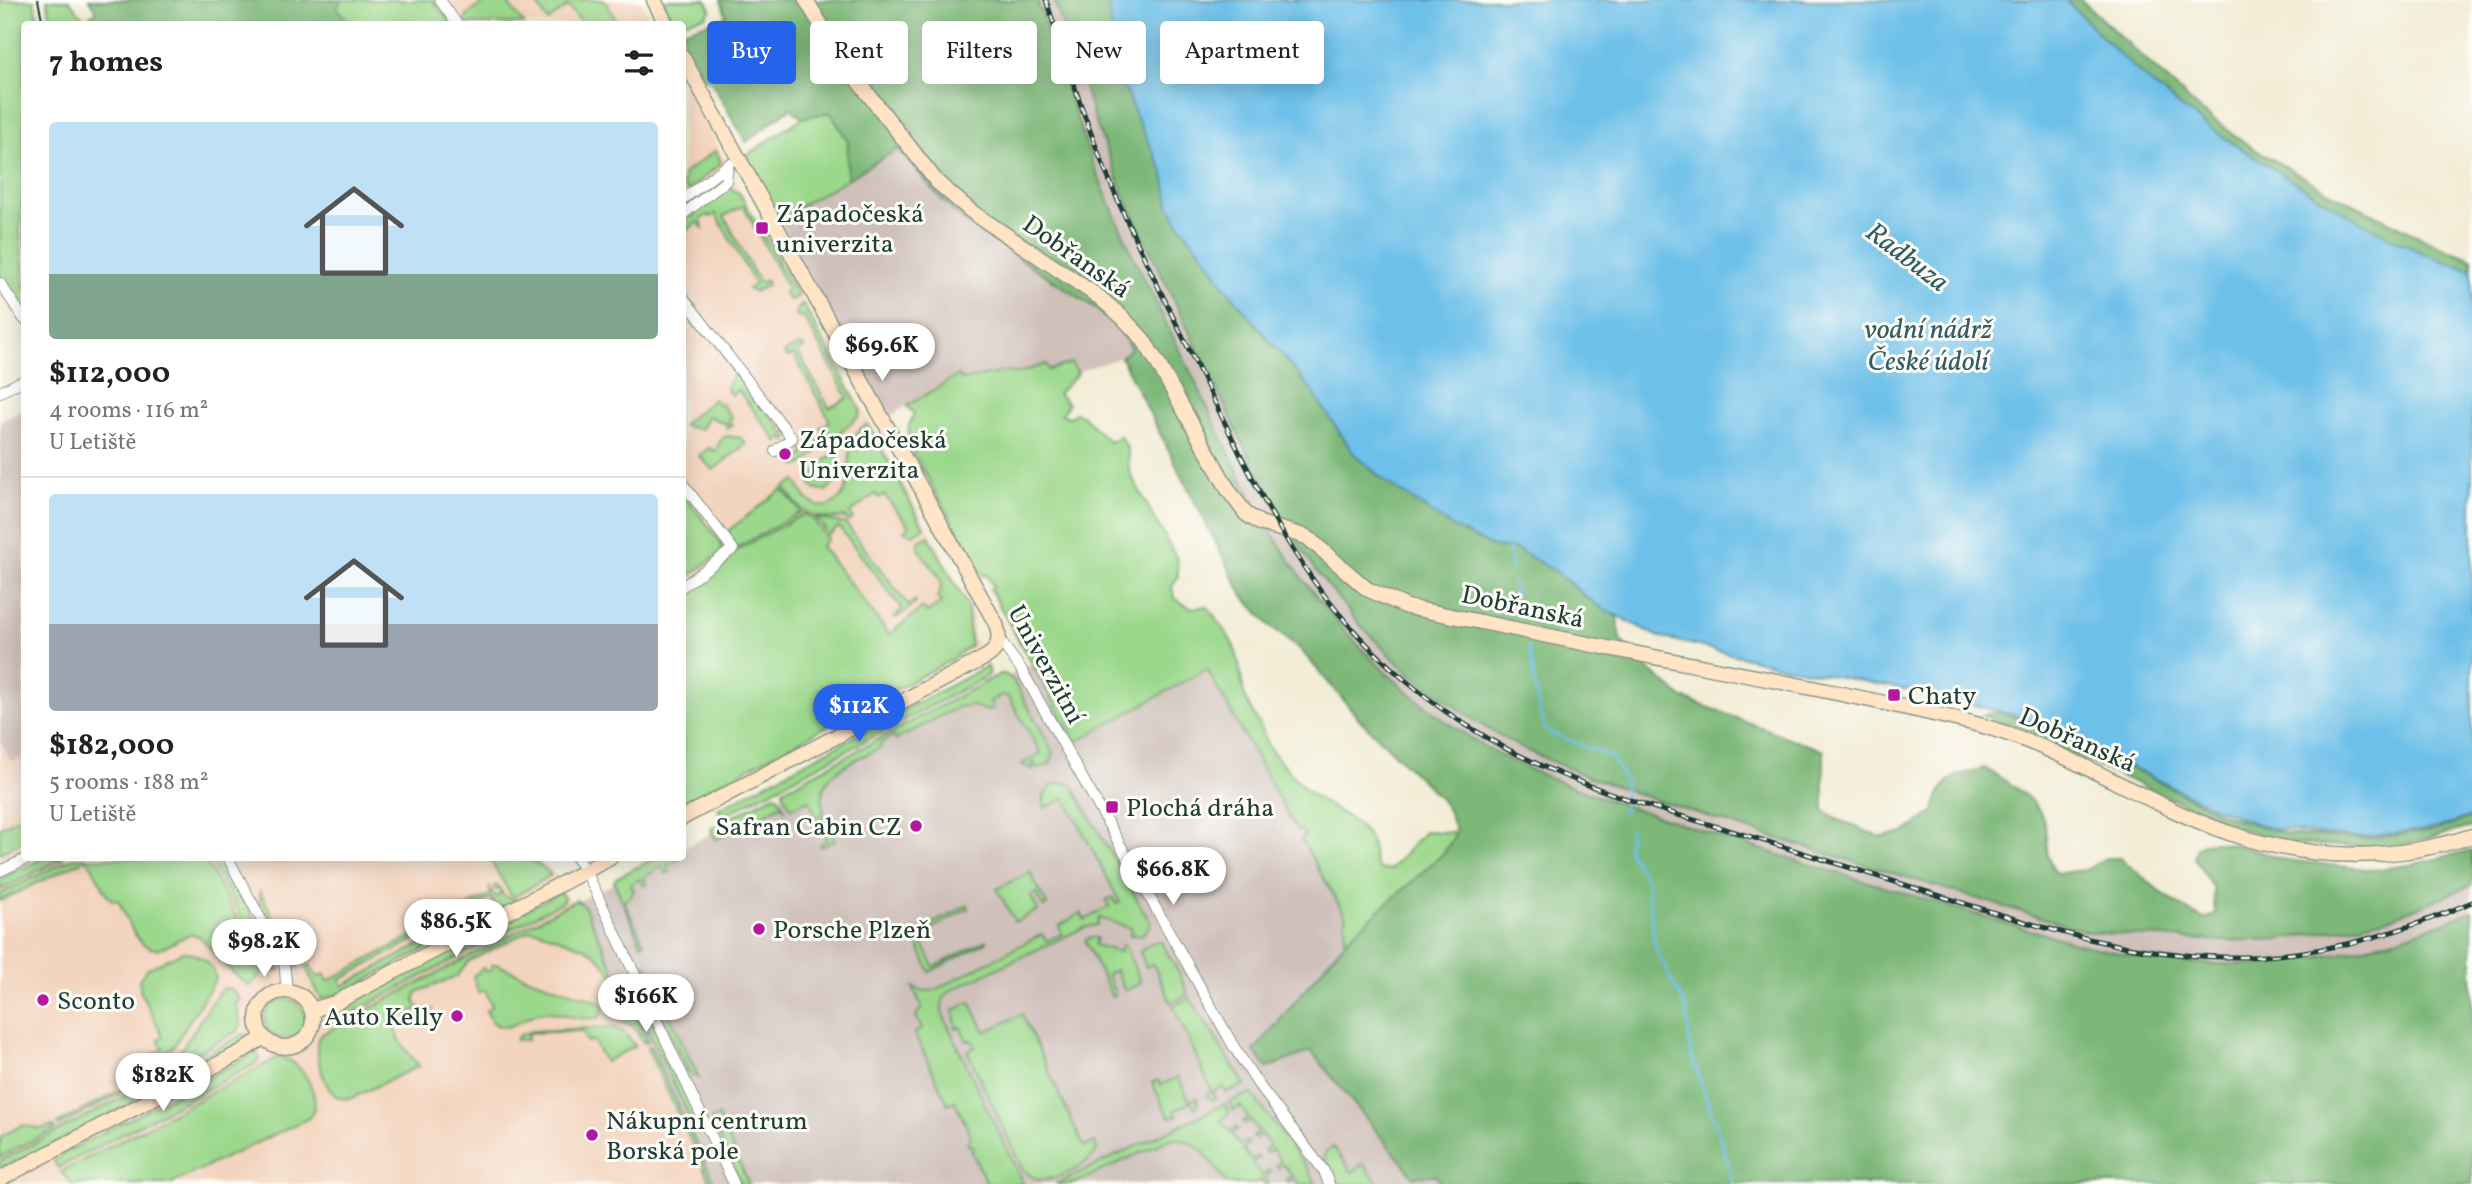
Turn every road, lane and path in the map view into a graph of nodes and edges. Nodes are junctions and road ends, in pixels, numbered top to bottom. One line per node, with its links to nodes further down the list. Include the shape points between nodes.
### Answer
1 (439, 0): 4 (street)
2 (654, 0): 5 (street)
3 (806, 0): 20 (street, Dobřanská, via 844,63 937,182 972,212 1099,297 1142,338 1246,514 1307,537 1367,589 1386,599 1993,729 2042,746 2193,818 2279,846 2334,854 2394,854)
4 (455, 21)
5 (664, 21)
6 (686, 65): 7 (street, Univerzitní)
7 (733, 162): 8 (street); 9 (street, via 726,181); 18 (street, Univerzitní, via 996,624)
8 (686, 197)
9 (686, 212)
10 (0, 283): 12 (street)
11 (686, 301): 15 (street, via 792,438)
12 (21, 314)
13 (21, 382): 14 (street)
14 (0, 392)
15 (775, 451)
16 (686, 487): 17 (street, via 733,549)
17 (686, 584)
18 (999, 639): 19 (street, via 986,657); 30 (street, Univerzitní, via 1021,669 1234,1047)
19 (686, 816)
20 (2472, 836)
21 (22, 861): 24 (street)
22 (230, 861): 25 (street, via 284,962)
23 (584, 864): 26 (street, via 335,1003); 29 (street)
24 (0, 871)
25 (287, 991): 26 (street, via 302,997); 27 (street, via 271,995 260,1006 257,1022)
26 (312, 1010): 27 (street, via 311,1030 298,1045 279,1047)
27 (264, 1037): 28 (street)
28 (0, 1179)
29 (734, 1184)
30 (1329, 1184)

